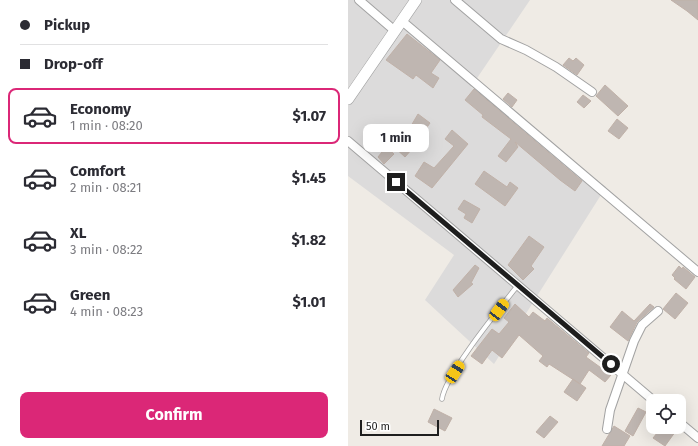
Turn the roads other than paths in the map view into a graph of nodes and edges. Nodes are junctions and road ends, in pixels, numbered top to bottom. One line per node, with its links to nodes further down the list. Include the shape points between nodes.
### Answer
1 (359, 0): 5 (street)
2 (416, 0): 4 (street)
3 (455, 0): 6 (street, via 501,39 556,67)
4 (402, 21): 5 (street); 9 (street)
5 (395, 31): 7 (street)
6 (592, 92)
7 (349, 96)
8 (348, 141): 10 (street)
9 (698, 272)
10 (518, 285): 12 (street); 14 (lane, via 471,348 443,392)
11 (658, 311): 12 (street, via 642,325)
12 (623, 374): 13 (street); 16 (street, via 610,410)
13 (646, 394)
14 (442, 399)
15 (686, 428): 17 (street)
16 (607, 429)
17 (697, 437)

